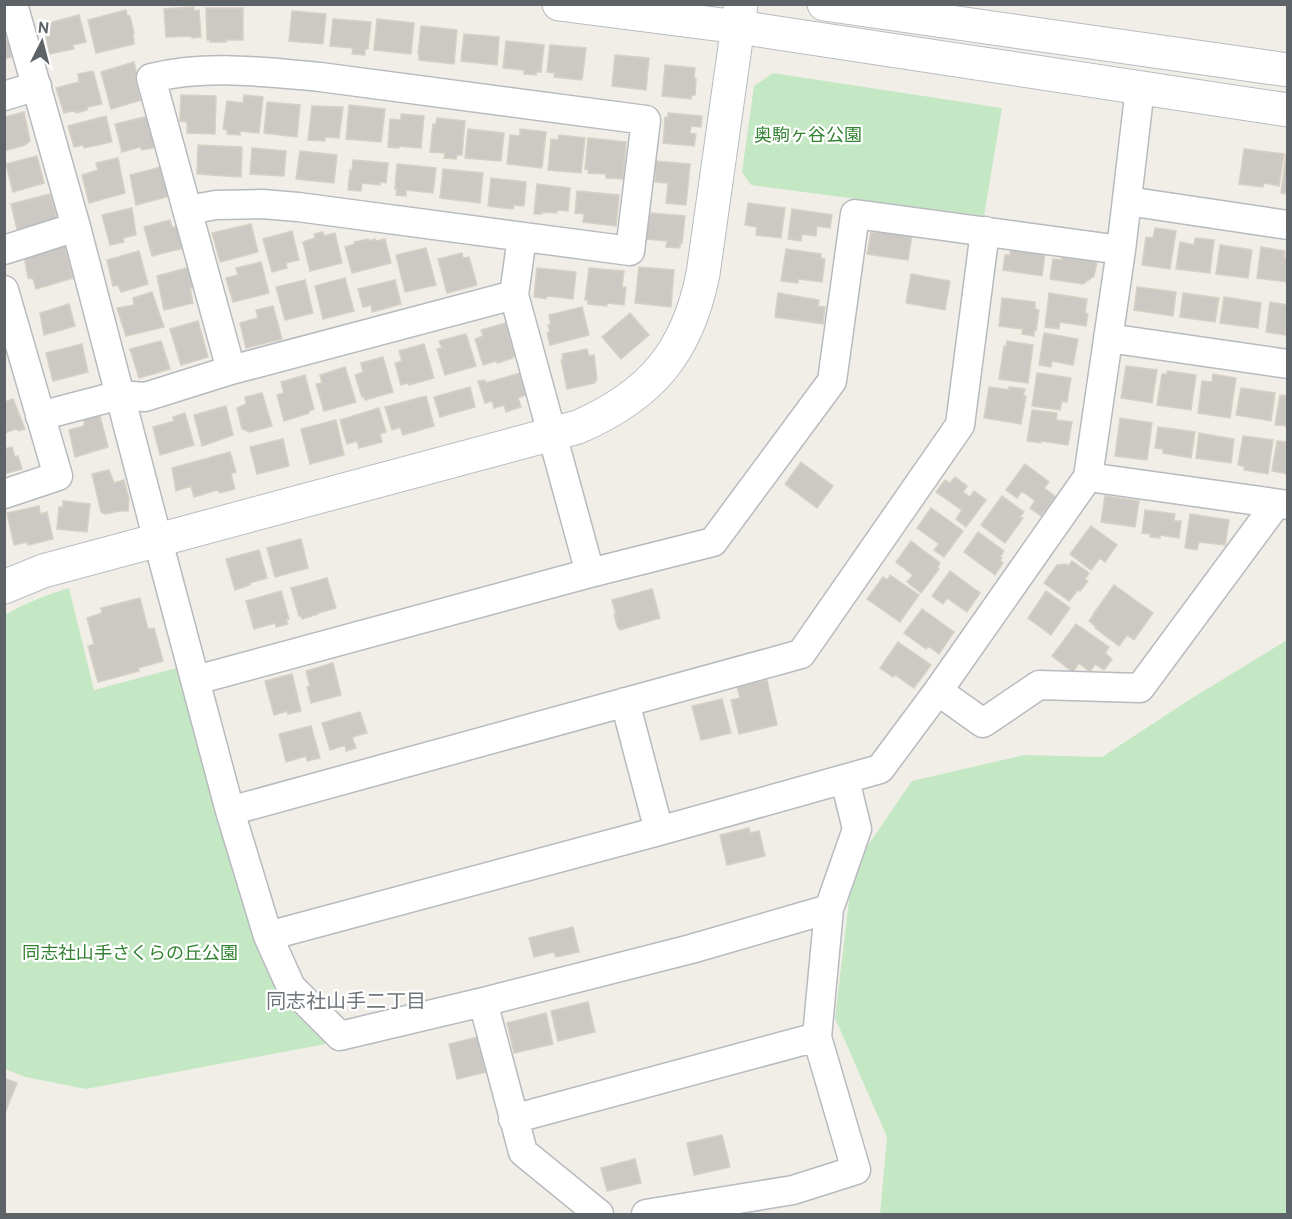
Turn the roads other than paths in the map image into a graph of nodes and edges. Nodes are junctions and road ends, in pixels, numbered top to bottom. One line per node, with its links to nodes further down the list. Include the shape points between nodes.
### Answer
1 (14, 4): 6 (street)
2 (559, 4): 4 (street)
3 (824, 4): 5 (street)
4 (739, 16): 7 (street); 26 (street, via 703,274 682,338 656,375 621,405 578,427)
5 (1287, 70)
6 (37, 86): 8 (street); 13 (street)
7 (1140, 88): 9 (street); 10 (street)
8 (4, 96)
9 (1287, 110)
10 (1127, 201): 12 (street); 17 (street)
11 (187, 210): 15 (street, via 216,205 286,206); 15 (street, via 151,78 162,75 233,70 320,77 646,120 630,250); 22 (street)
12 (1287, 225)
13 (76, 227): 16 (street); 24 (street)
14 (985, 231): 17 (street); 31 (street, via 855,214 832,381 713,542); 35 (street, via 960,425 801,654)
15 (522, 237): 19 (street)
16 (4, 250)
17 (1121, 250): 20 (street)
18 (4, 290): 23 (street)
19 (514, 295): 22 (street); 26 (street)
20 (1108, 338): 21 (street); 27 (street)
21 (1287, 364)
22 (231, 370): 24 (street, via 145,396)
23 (16, 380): 25 (street)
24 (120, 395): 25 (street); 30 (street)
25 (40, 416): 28 (street, via 57,476)
26 (552, 434): 30 (street); 31 (street)
27 (1088, 477): 29 (street); 34 (street)
28 (4, 494)
29 (1282, 505): 34 (street, via 1140,688 1039,685 982,723)
30 (158, 541): 32 (street, via 43,572); 33 (street)
31 (590, 573): 33 (street)
32 (4, 587)
33 (196, 680): 37 (street)
34 (938, 691): 36 (street, via 880,770)
35 (625, 702): 37 (street); 38 (street)
36 (845, 780): 38 (street); 39 (street, via 857,829)
37 (230, 811): 40 (street)
38 (659, 831): 40 (street)
39 (829, 909): 41 (street); 42 (street)
40 (268, 936): 41 (street, via 291,987 340,1036)
41 (483, 1002): 43 (street)
42 (817, 1037): 43 (street); 45 (street, via 856,1170 793,1190)
43 (513, 1119): 44 (street, via 524,1152)
44 (599, 1215)
45 (646, 1215)

